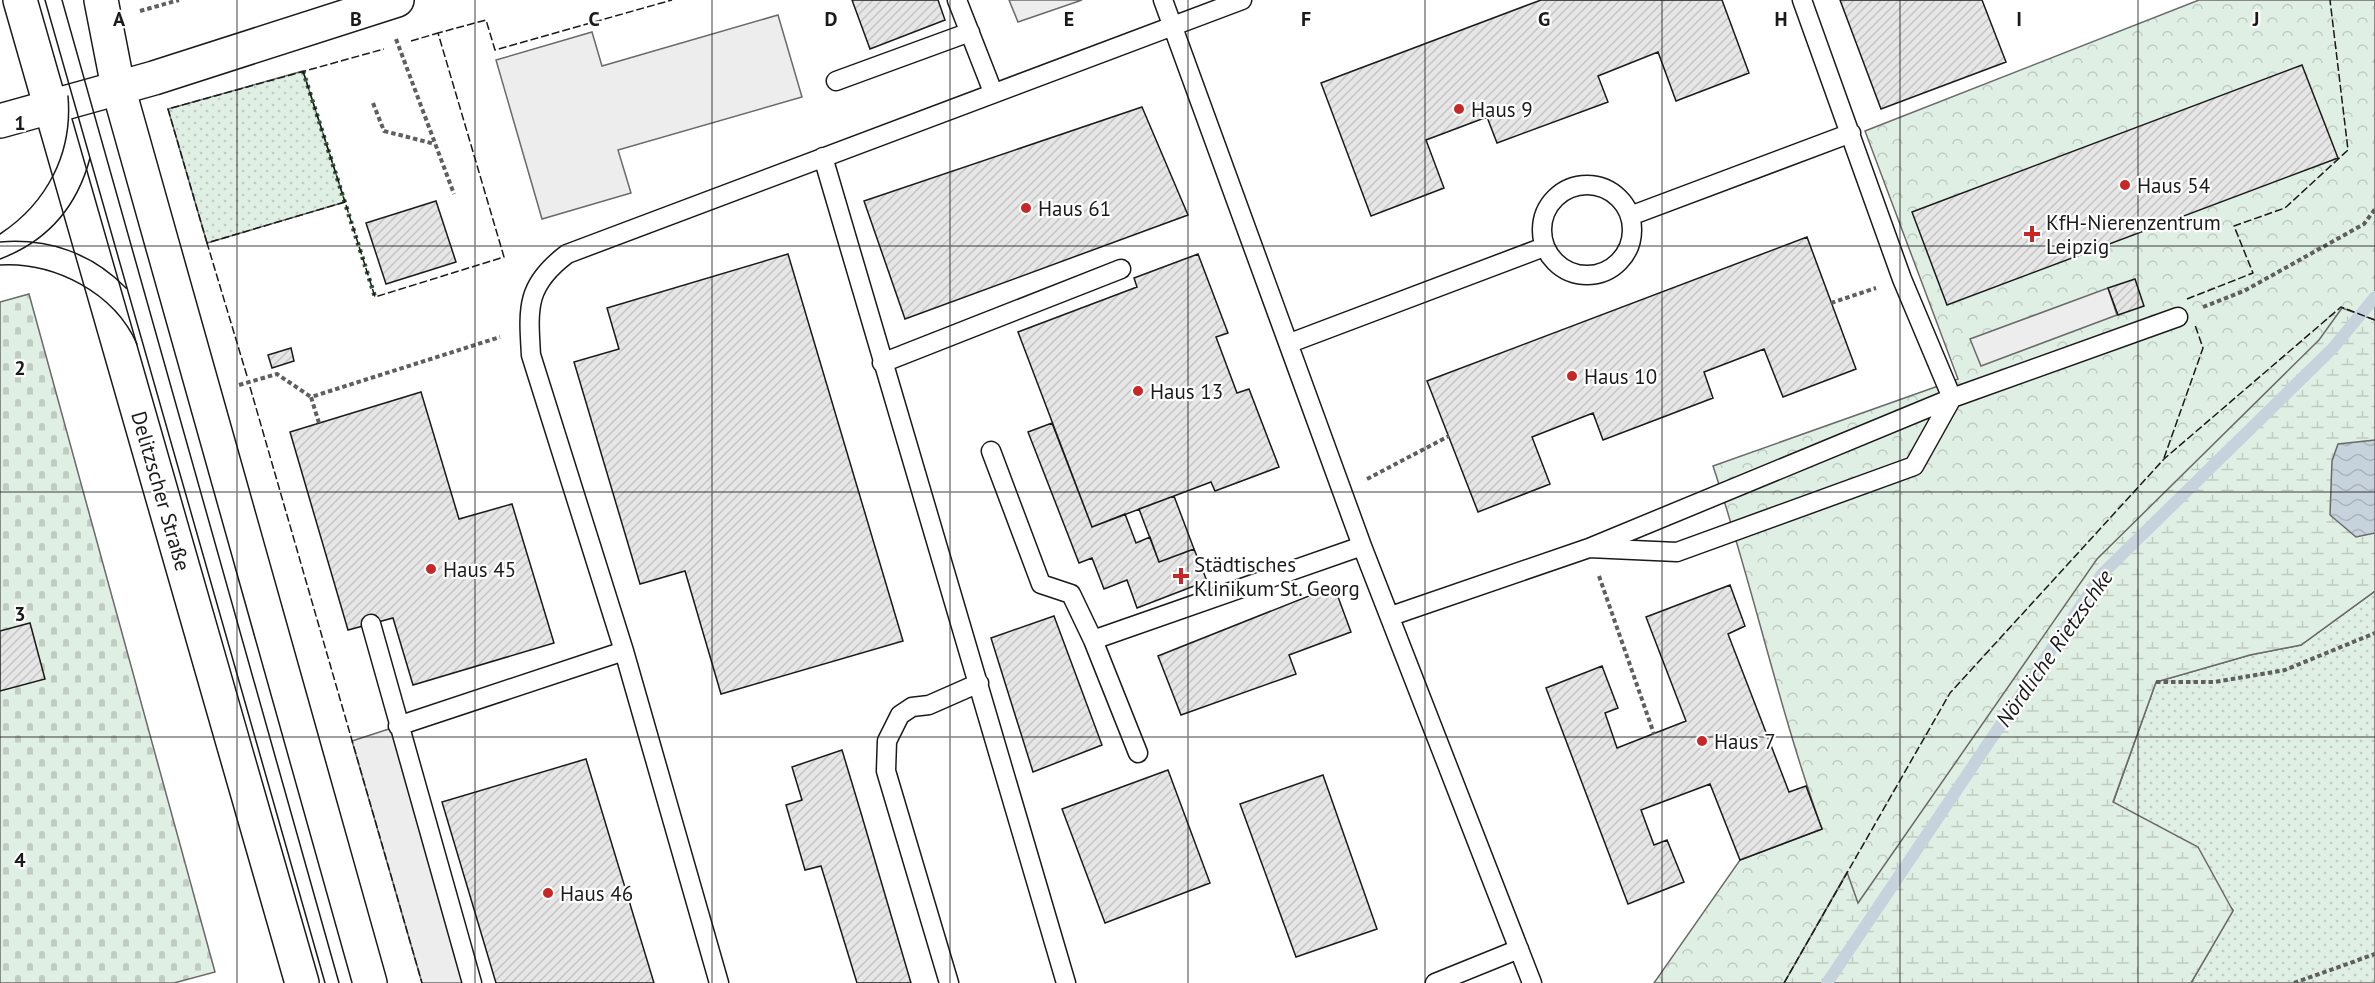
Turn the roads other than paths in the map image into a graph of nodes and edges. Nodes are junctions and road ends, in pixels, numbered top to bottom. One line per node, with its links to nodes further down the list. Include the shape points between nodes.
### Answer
1 (20, 0): 13 (main road, Delitzscher Straße)
2 (101, 0): 11 (main road)
3 (957, 0): 9 (lane)
4 (1163, 0): 8 (lane)
5 (1242, 0): 8 (lane)
6 (1802, 0): 15 (lane)
7 (391, 2): 11 (main road)
8 (1173, 26): 12 (lane); 21 (lane)
9 (970, 32): 10 (lane); 12 (lane)
10 (836, 81)
11 (118, 87): 13 (main road); 36 (main road)
12 (993, 93): 16 (lane)
13 (51, 106): 14 (main road); 35 (main road, Delitzscher Straße)
14 (0, 121)
15 (1851, 133): 17 (lane); 23 (lane, via 1902,279)
16 (823, 157): 22 (lane); 30 (lane, via 567,254 546,270 534,291 531,355)
17 (1630, 216): 18 (lane, via 1632,239 1621,260 1602,273 1579,275 1558,266); 18 (lane, via 1617,195 1595,185 1571,187 1551,201 1541,223)
18 (1544, 247): 21 (lane)
19 (1121, 269): 22 (lane)
20 (2178, 317): 23 (lane)
21 (1290, 343): 25 (lane)
22 (882, 363): 31 (lane)
23 (1952, 398): 26 (lane); 26 (lane, via 1914,466 1677,552)
24 (991, 451): 29 (lane, via 1041,584 1071,594)
25 (1362, 546): 27 (lane); 29 (lane)
26 (1589, 548): 27 (lane)
27 (1391, 616): 34 (lane)
28 (371, 624): 32 (lane)
29 (1093, 640): 33 (lane)
30 (624, 651): 32 (lane); 38 (lane)
31 (979, 683): 39 (lane, via 929,705 912,707 900,715 887,741 886,771); 40 (lane)
32 (398, 726): 37 (lane)
33 (1138, 753)
34 (1519, 949): 41 (lane); 42 (lane)
35 (302, 983)
36 (370, 983)
37 (472, 983)
38 (719, 983)
39 (949, 983)
40 (1066, 983)
41 (1435, 983)
42 (1532, 983)

